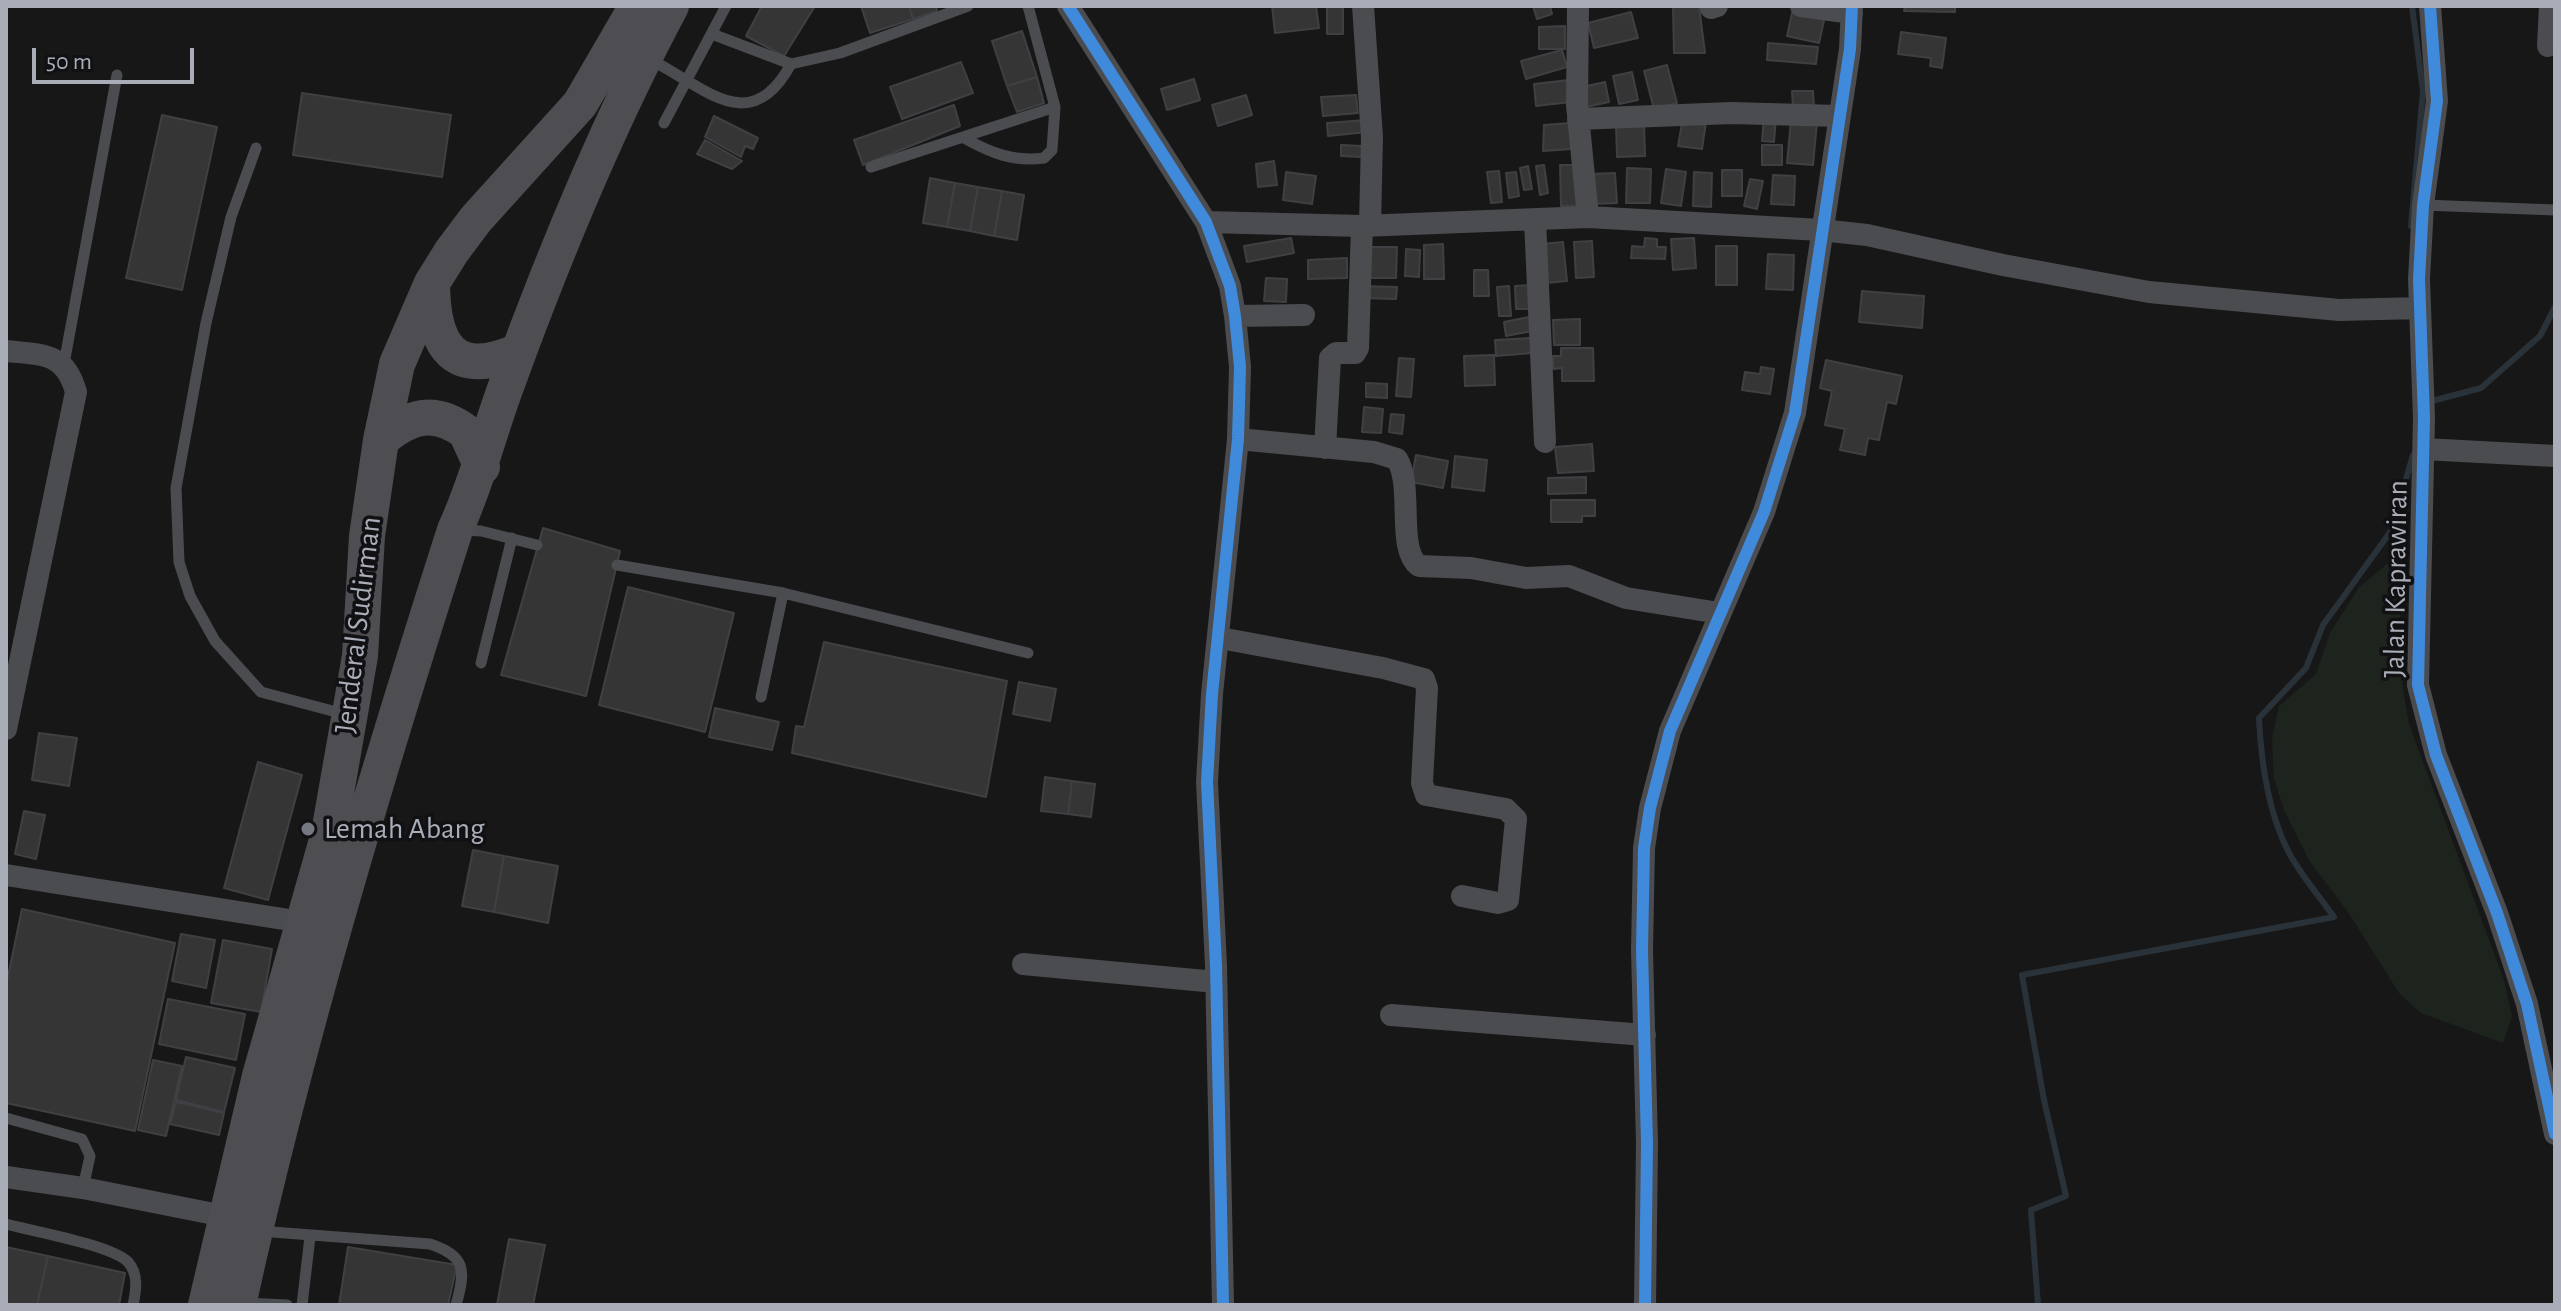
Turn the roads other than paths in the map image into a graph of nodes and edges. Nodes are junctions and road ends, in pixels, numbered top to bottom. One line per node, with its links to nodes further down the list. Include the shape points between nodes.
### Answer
1 (637, 6): 33 (highway, Jenderal Sudirman, via 580,104 476,219)
2 (671, 6): 15 (highway, Jenderal Sudirman)
3 (726, 6): 13 (lane)
4 (968, 6): 16 (lane, via 840,53)
5 (1028, 6): 19 (lane)
6 (1068, 6): 30 (street)
7 (1363, 6): 31 (street, via 1371,123)
8 (1578, 6): 21 (street)
9 (1801, 6): 12 (street)
10 (2430, 6): 26 (street, Jalan Kaprawiran, via 2437,101)
11 (2550, 6): 14 (street)
12 (1852, 10): 20 (street)
13 (712, 34): 16 (lane); 18 (lane)
14 (2548, 46)
15 (645, 57): 18 (lane); 38 (highway, Jenderal Sudirman, via 606,135)
16 (791, 64): 18 (lane, via 768,98 750,104 709,93)
17 (117, 75): 39 (lane)
18 (687, 79): 22 (lane)
19 (1055, 107): 23 (lane); 23 (lane, via 1052,150 1044,158 1015,160)
20 (1839, 116): 21 (street, via 1732,113); 32 (street)
21 (1578, 119): 28 (street)
22 (664, 123)
23 (964, 138): 25 (lane)
24 (256, 148): 57 (lane, via 231,217 206,323 176,488 179,562 190,596 215,641 261,692)
25 (871, 167)
26 (2423, 205): 27 (lane); 34 (street, Jalan Kaprawiran)
27 (2555, 210)
28 (1588, 217): 29 (street); 32 (street)
29 (1535, 220): 31 (street); 42 (street)
30 (1206, 222): 31 (street); 36 (street, via 1226,271)
31 (1366, 226): 43 (street, via 1358,348 1330,358)
32 (1821, 230): 34 (street, via 2149,292 2339,310); 52 (street, via 1795,413 1764,512)
33 (432, 283): 38 (highway, via 439,335 458,358 495,362); 41 (highway, Jenderal Sudirman, via 397,364)
34 (2412, 308): 44 (street, Jalan Kaprawiran)
35 (1304, 315): 36 (street)
36 (1235, 316): 40 (street)
37 (6, 351): 39 (street, via 52,357)
38 (519, 351): 46 (highway, Jenderal Sudirman)
39 (64, 364): 58 (street, via 76,392 75,405)
40 (1238, 439): 43 (street); 53 (street)
41 (381, 440): 46 (highway, via 410,418 431,417 466,432); 57 (highway, Jenderal Sudirman, via 367,536 360,656)
42 (1545, 442)
43 (1325, 448): 52 (street, via 1397,459 1407,483 1409,554 1419,566 1526,578 1569,576 1626,598)
44 (2424, 449): 45 (street); 67 (street, Jalan Kaprawiran, via 2417,649 2424,713 2515,964)
45 (2555, 456)
46 (482, 467): 47 (highway, Jenderal Sudirman)
47 (455, 530): 48 (lane); 70 (highway, Jenderal Sudirman, via 338,903 283,1105)
48 (512, 538): 49 (lane); 55 (lane)
49 (537, 545)
50 (617, 565): 51 (lane)
51 (783, 593): 54 (lane); 56 (lane)
52 (1719, 613): 65 (street, via 1670,731 1650,808 1643,887)
53 (1220, 638): 60 (street, via 1424,679 1426,795 1506,809 1516,819 1508,900); 63 (street, via 1207,782)
54 (1028, 653)
55 (481, 663)
56 (761, 697)
57 (349, 715): 61 (highway, Jenderal Sudirman, via 329,833)
58 (6, 729)
59 (6, 875): 61 (street)
60 (1462, 896)
61 (302, 922): 70 (highway, Jenderal Sudirman)
62 (1023, 964): 63 (street)
63 (1216, 982): 78 (street)
64 (1391, 1015): 65 (street)
65 (1645, 1035): 79 (street)
66 (6, 1118): 69 (lane, via 82,1139 90,1156)
67 (2555, 1134)
68 (6, 1177): 69 (street)
69 (83, 1188): 70 (street)
70 (240, 1223): 72 (lane); 73 (highway, Jenderal Sudirman)
71 (6, 1224): 74 (lane, via 113,1253 129,1263 137,1288)
72 (310, 1237): 76 (lane); 77 (lane, via 430,1244 451,1251 462,1273)
73 (228, 1304): 75 (lane)
74 (133, 1305)
75 (287, 1305)
76 (302, 1305)
77 (456, 1305)
78 (1223, 1305)
79 (1645, 1305)

